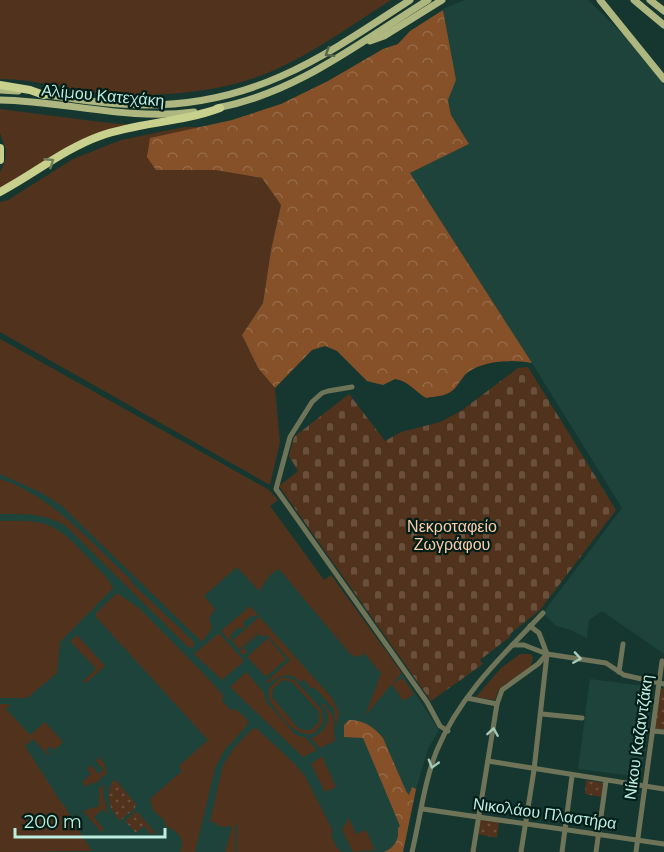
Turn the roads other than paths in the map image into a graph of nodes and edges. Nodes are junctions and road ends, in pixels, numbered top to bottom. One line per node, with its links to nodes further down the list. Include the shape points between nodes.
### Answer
1 (400, 0): 9 (main road)
2 (410, 0): 9 (main road, Αλίμου Κατεχάκη)
3 (428, 0): 11 (main road, Αλίμου Κατεχάκη)
4 (442, 0): 11 (main road, via 384,36)
5 (600, 0): 12 (main road)
6 (634, 0): 10 (main road)
7 (650, 0): 8 (main road)
8 (664, 11)
9 (378, 21): 15 (main road, Αλίμου Κατεχάκη, one-way to 15, via 295,71 246,92 181,104 144,105)
10 (664, 25)
11 (359, 45): 17 (main road, Αλίμου Κατεχάκη, via 278,90)
12 (664, 79)
13 (0, 85): 15 (highway)
14 (0, 90): 15 (main road, Αλίμου Κατεχάκη)
15 (44, 95)
16 (0, 100): 17 (main road, Αλίμου Κατεχάκη, via 144,115)
17 (220, 108): 20 (highway, one-way to 17, via 90,140 196,117)
18 (0, 148): 19 (highway)
19 (0, 160)
20 (0, 192)
21 (352, 387): 35 (street, via 322,393 312,402 290,437 276,489 440,726)
22 (543, 613): 23 (street)
23 (530, 626): 25 (street); 26 (street, via 539,633)
24 (623, 644): 28 (street)
25 (512, 645): 26 (street); 30 (street)
26 (547, 654): 28 (street, one-way to 28, via 606,663); 31 (street, via 502,690); 32 (street)
27 (662, 661): 29 (street, Νίκου Καζαντζάκη)
28 (619, 672): 29 (street)
29 (661, 682): 34 (street, Νίκου Καζαντζάκη)
30 (467, 698): 31 (street); 35 (street)
31 (497, 704): 37 (street, one-way to 31)
32 (542, 714): 33 (street); 38 (street)
33 (582, 718)
34 (652, 730): 36 (street); 41 (street, Νίκου Καζαντζάκη)
35 (448, 731): 43 (street, one-way to 43, via 436,752)
36 (664, 732)
37 (488, 762): 38 (street); 44 (street)
38 (534, 770): 39 (street); 45 (street)
39 (572, 776): 40 (street); 46 (street)
40 (606, 781): 41 (street); 47 (street)
41 (645, 786): 42 (street); 48 (street, Νίκου Καζαντζάκη)
42 (664, 789)
43 (423, 809): 44 (street, Νικολάου Πλαστήρα); 50 (street)
44 (479, 818): 45 (street, Νικολάου Πλαστήρα); 51 (street)
45 (525, 824): 46 (street, Νικολάου Πλαστήρα); 52 (street)
46 (565, 830): 47 (street, Νικολάου Πλαστήρα); 53 (street)
47 (598, 834): 48 (street, Νικολάου Πλαστήρα); 54 (street)
48 (637, 840): 49 (street, Νικολάου Πλαστήρα); 55 (street, Νίκου Καζαντζάκη)
49 (664, 844)
50 (412, 852)
51 (473, 852)
52 (521, 852)
53 (562, 852)
54 (596, 852)
55 (636, 852)

